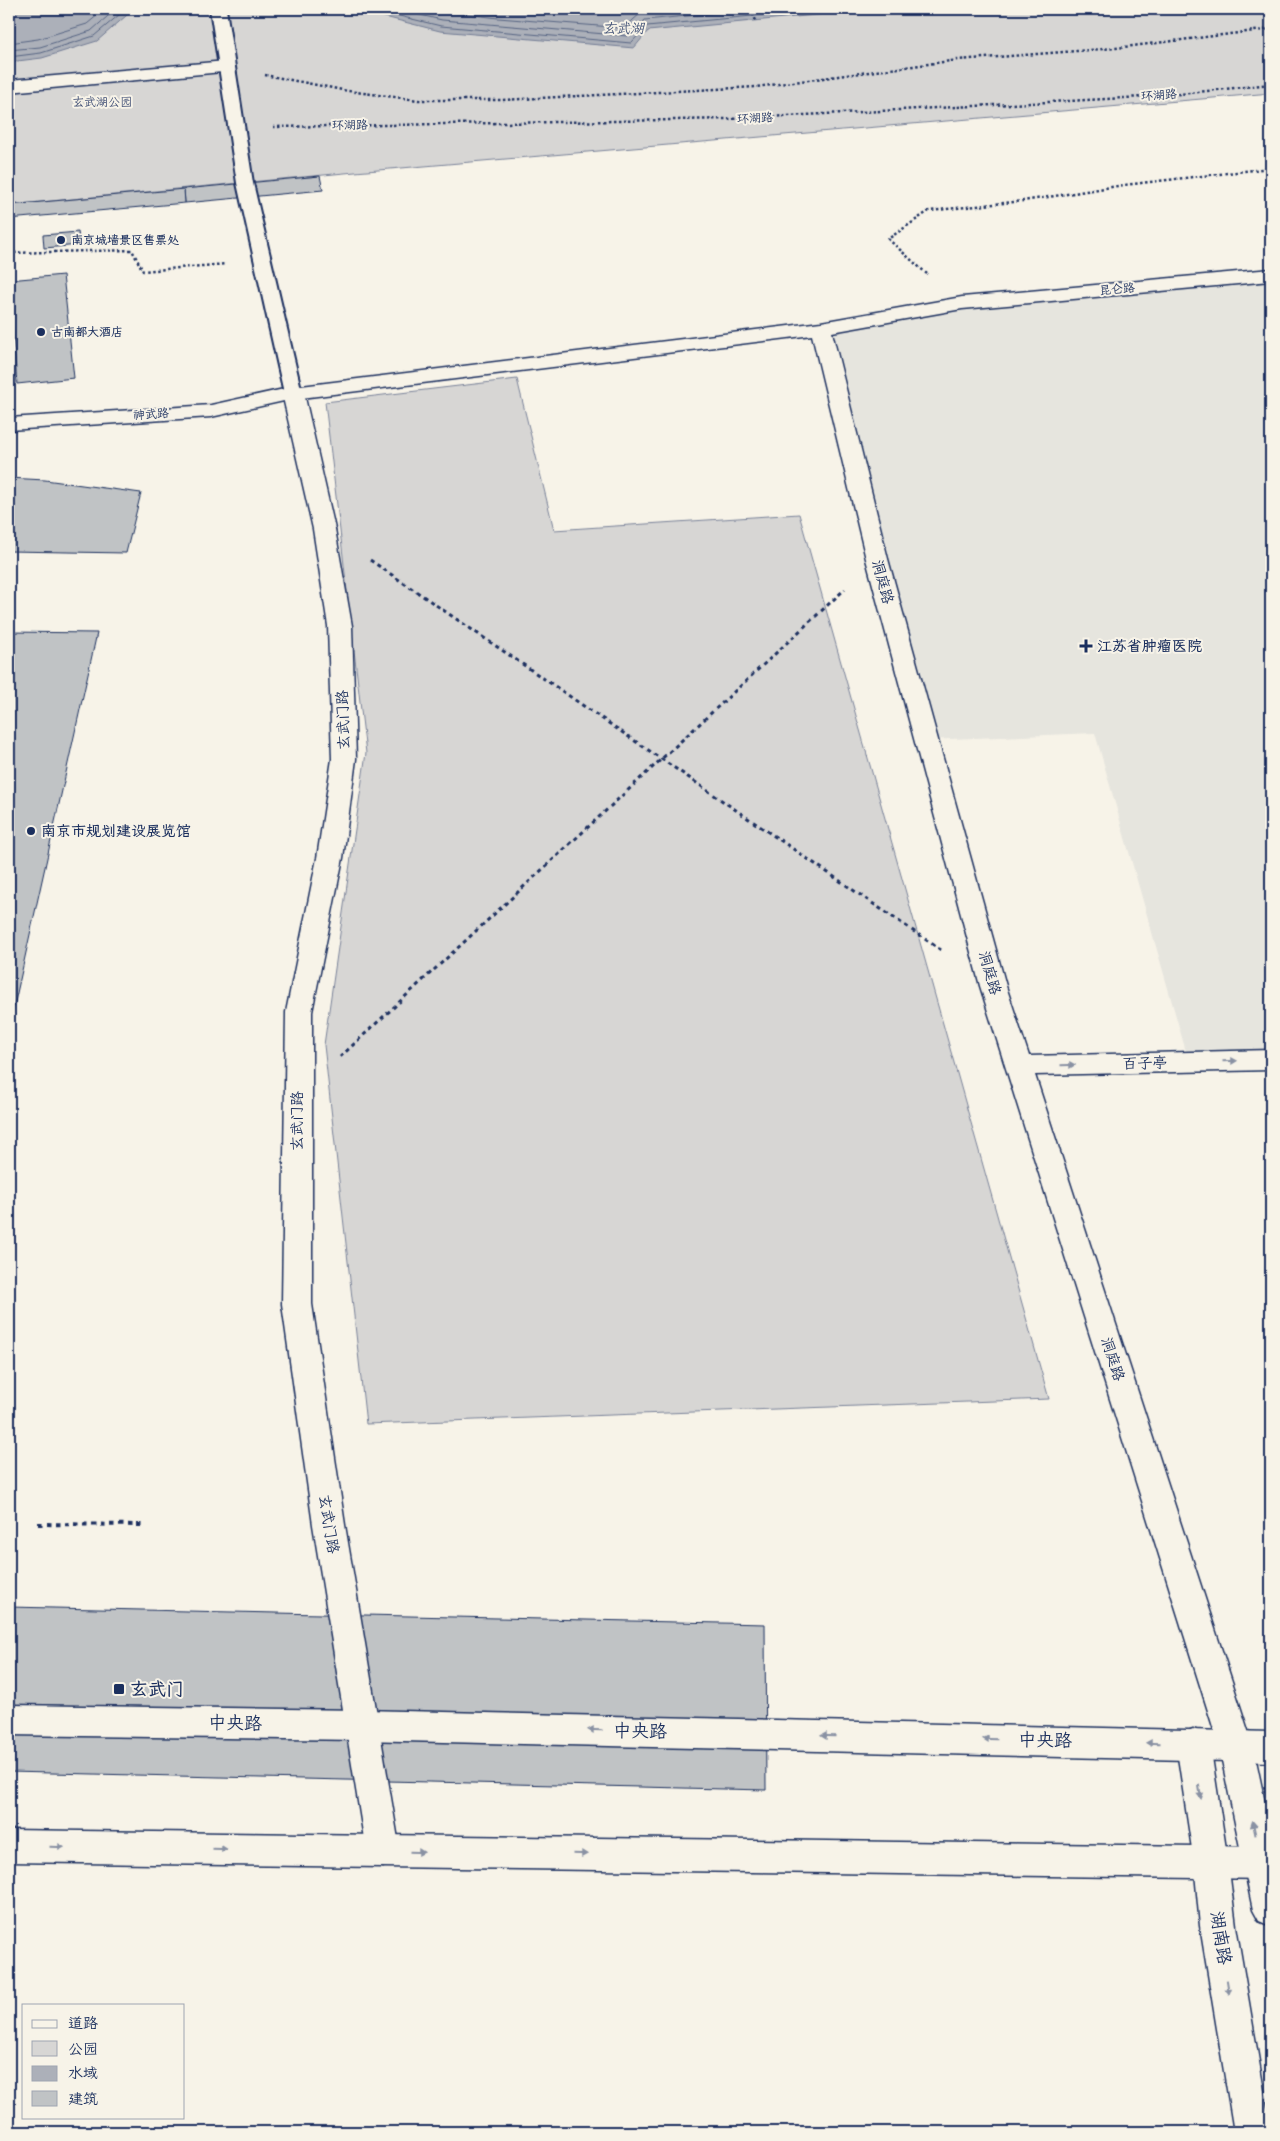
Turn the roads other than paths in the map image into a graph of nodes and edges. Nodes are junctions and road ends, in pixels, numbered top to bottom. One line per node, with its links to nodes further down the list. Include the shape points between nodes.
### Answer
1 (218, 9): 2 (lane)
2 (226, 67): 3 (street); 6 (lane, via 245,183)
3 (9, 86)
4 (1271, 275): 5 (street, 昆仑路, via 962,302)
5 (821, 328): 6 (street, 神武路); 9 (street, 洞庭路, via 877,559 993,986)
6 (293, 393): 7 (street, 神武路, via 211,411); 11 (street, 玄武门路, via 324,529 340,626 344,759 330,858 299,1012 297,1304)
7 (9, 424)
8 (1271, 1060): 9 (street, 百子亭, one-way to 8)
9 (1019, 1066): 13 (street, 洞庭路)
10 (9, 1720): 11 (street, 中央路)
11 (362, 1725): 12 (street, 中央路, one-way to 11); 16 (street, 玄武门路)
12 (1192, 1744): 13 (street, 中央路); 17 (street, 湖南路, one-way to 17)
13 (1236, 1746): 14 (street, 中央路); 18 (street, one-way to 13)
14 (1271, 1747)
15 (9, 1846): 16 (street, one-way to 16)
16 (383, 1851): 17 (street, one-way to 17)
17 (1211, 1862): 18 (street); 20 (street, 湖南路, one-way to 20, via 1218,1926)
18 (1266, 1863): 19 (street)
19 (1271, 1910)
20 (1253, 2132)

